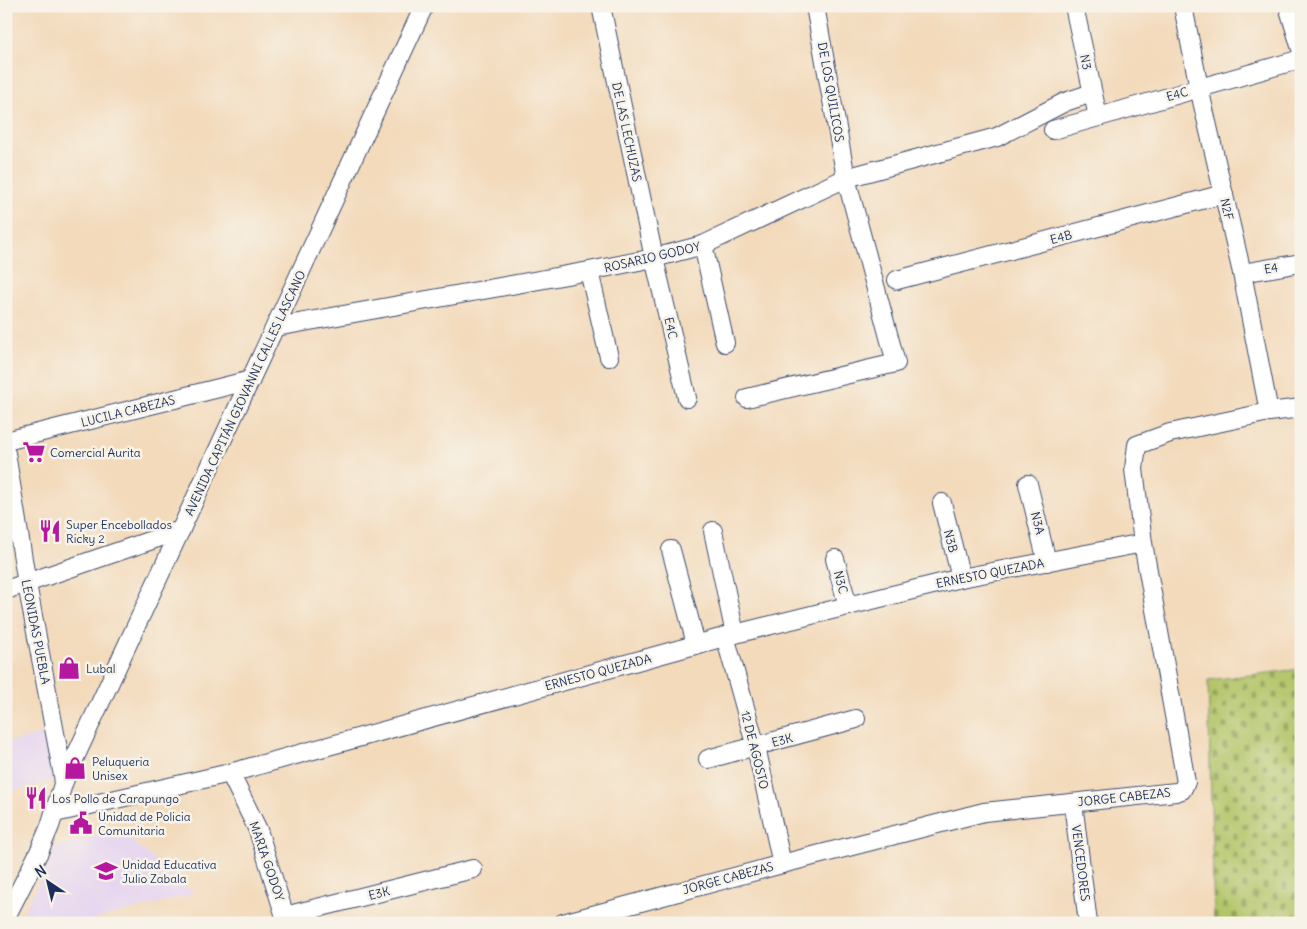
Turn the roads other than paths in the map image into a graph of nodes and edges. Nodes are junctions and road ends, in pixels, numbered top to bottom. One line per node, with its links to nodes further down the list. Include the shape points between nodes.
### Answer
1 (424, 6): 21 (street, AVENIDA CAPITÁN GIOVANNI CALLES LASCANO)
2 (601, 6): 16 (street, DE LAS LECHUZAS)
3 (815, 6): 13 (street, DE LOS QUILICOS)
4 (1074, 6): 10 (street, N3)
5 (1183, 6): 9 (street, N2F)
6 (1288, 6): 7 (street)
7 (1301, 49)
8 (1301, 59): 9 (street, E4C)
9 (1199, 88): 11 (street, E4C); 14 (street, N2F)
10 (1092, 92): 11 (street, N3); 13 (street, ROSARIO GODOY, via 1065,102 997,137)
11 (1098, 117): 12 (street, E4C)
12 (1053, 130)
13 (846, 178): 15 (street, ROSARIO GODOY); 26 (street, DE LOS QUILICOS, via 896,363)
14 (1224, 194): 19 (street, N2F); 20 (street, E4B)
15 (704, 245): 16 (street, ROSARIO GODOY); 22 (street)
16 (654, 258): 18 (street, ROSARIO GODOY); 25 (street, E4C)
17 (1301, 263): 19 (street, E4)
18 (589, 270): 21 (street, ROSARIO GODOY); 23 (street)
19 (1242, 273): 28 (street, N2F)
20 (897, 280)
21 (276, 327): 24 (street, AVENIDA CAPITÁN GIOVANNI CALLES LASCANO)
22 (725, 343)
23 (609, 357)
24 (251, 380): 29 (street, LUCILA CABEZAS); 33 (street, AVENIDA CAPITÁN GIOVANNI CALLES LASCANO)
25 (687, 398)
26 (747, 398)
27 (1301, 408): 28 (street, JORGE CABEZAS)
28 (1269, 412): 35 (street, JORGE CABEZAS, via 1170,433 1137,445 1134,468)
29 (6, 441)
30 (6, 453): 40 (street, LEONIDAS PUEBLA)
31 (1028, 484): 38 (street, N3A)
32 (942, 503): 39 (street, N3B)
33 (181, 530): 40 (street); 47 (street, AVENIDA CAPITÁN GIOVANNI CALLES LASCANO)
34 (713, 531): 43 (street)
35 (1143, 543): 38 (street, ERNESTO QUEZADA); 52 (street, JORGE CABEZAS, via 1186,782 1182,790 1176,792)
36 (671, 550): 44 (street)
37 (835, 559): 42 (street, N3C)
38 (1047, 562): 39 (street, ERNESTO QUEZADA)
39 (961, 578): 42 (street, ERNESTO QUEZADA)
40 (27, 584): 41 (street); 46 (street, LEONIDAS PUEBLA)
41 (6, 590)
42 (848, 606): 43 (street, ERNESTO QUEZADA)
43 (730, 635): 44 (street, ERNESTO QUEZADA); 48 (street, 12 DE AGOSTO)
44 (696, 644): 50 (street, ERNESTO QUEZADA)
45 (856, 720): 48 (street, E3K)
46 (55, 732): 47 (street, via 72,741); 51 (street, LEONIDAS PUEBLA)
47 (87, 733): 51 (street, AVENIDA CAPITÁN GIOVANNI CALLES LASCANO)
48 (756, 747): 49 (street, E3K); 54 (street, 12 DE AGOSTO)
49 (708, 759)
50 (230, 773): 53 (street, ERNESTO QUEZADA); 57 (street, MARIA GODOY, via 258,830)
51 (64, 781): 53 (street, AVENIDA CAPITÁN GIOVANNI CALLES LASCANO)
52 (1073, 803): 54 (street, JORGE CABEZAS, via 984,812); 59 (street, VENCEDORES)
53 (55, 813): 56 (street, AVENIDA CAPITÁN GIOVANNI CALLES LASCANO)
54 (782, 864): 58 (street, JORGE CABEZAS)
55 (473, 869): 57 (street, E3K)
56 (6, 917)
57 (286, 920)
58 (563, 923)
59 (1088, 923)

